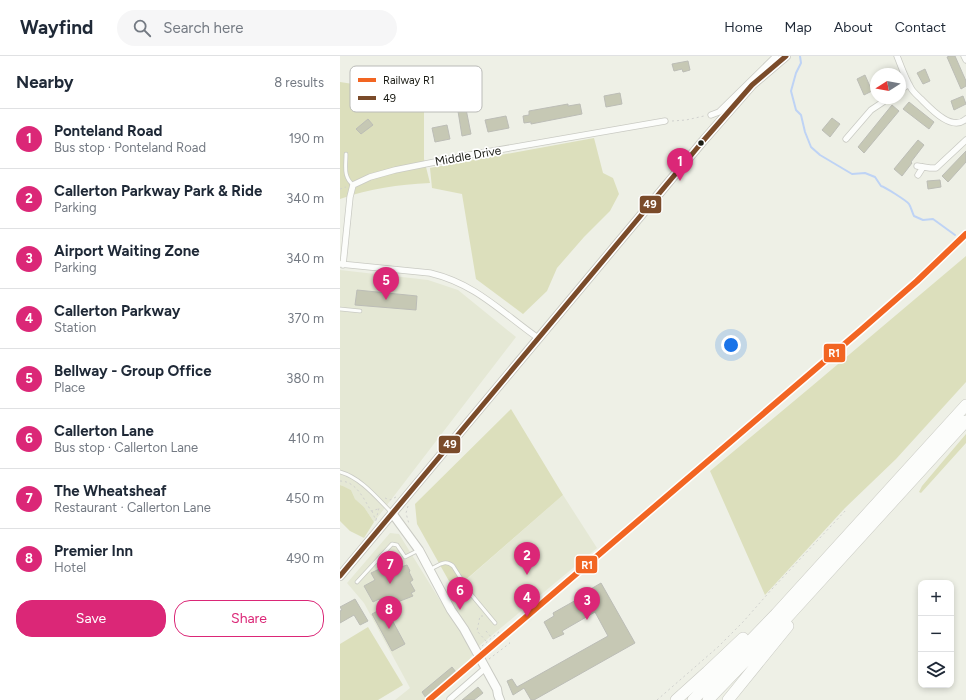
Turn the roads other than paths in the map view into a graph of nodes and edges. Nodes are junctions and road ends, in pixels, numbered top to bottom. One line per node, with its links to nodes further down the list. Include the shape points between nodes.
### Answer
1 (776, 56): 9 (street, via 718,112)
2 (786, 56): 20 (main road, via 734,104)
3 (897, 56): 6 (street)
4 (964, 56): 5 (street)
5 (966, 60)
6 (909, 84): 7 (street); 11 (street, via 936,114 948,121)
7 (906, 86)
8 (880, 104): 12 (street, via 852,127)
9 (711, 114)
10 (665, 121): 16 (street, Middle Drive, via 395,170)
11 (965, 123)
12 (846, 139)
13 (966, 140): 15 (street, via 936,168 920,167)
14 (346, 154): 16 (lane, via 346,176)
15 (918, 175)
16 (353, 185): 17 (street)
17 (341, 265): 20 (street, via 444,277 482,296)
18 (340, 309): 19 (lane)
19 (360, 311)
20 (538, 338): 24 (main road)
21 (966, 405): 27 (highway)
22 (966, 421): 25 (highway)
23 (340, 472): 24 (lane, via 369,490)
24 (392, 513): 26 (main road); 29 (main road)
25 (867, 530): 38 (highway); 39 (highway)
26 (419, 550): 28 (main road); 30 (lane, via 405,557 396,544 392,544)
27 (834, 551): 36 (highway); 37 (highway)
28 (430, 570): 31 (main road); 32 (lane, via 444,562 451,564 470,593)
29 (340, 576)
30 (357, 582)
31 (455, 617): 33 (main road, via 460,632); 34 (main road, via 464,629)
32 (495, 623)
33 (482, 671): 34 (main road, via 492,691); 35 (street)
34 (498, 695)
35 (450, 699)
36 (676, 700)
37 (693, 700)
38 (708, 700)
39 (728, 700)

